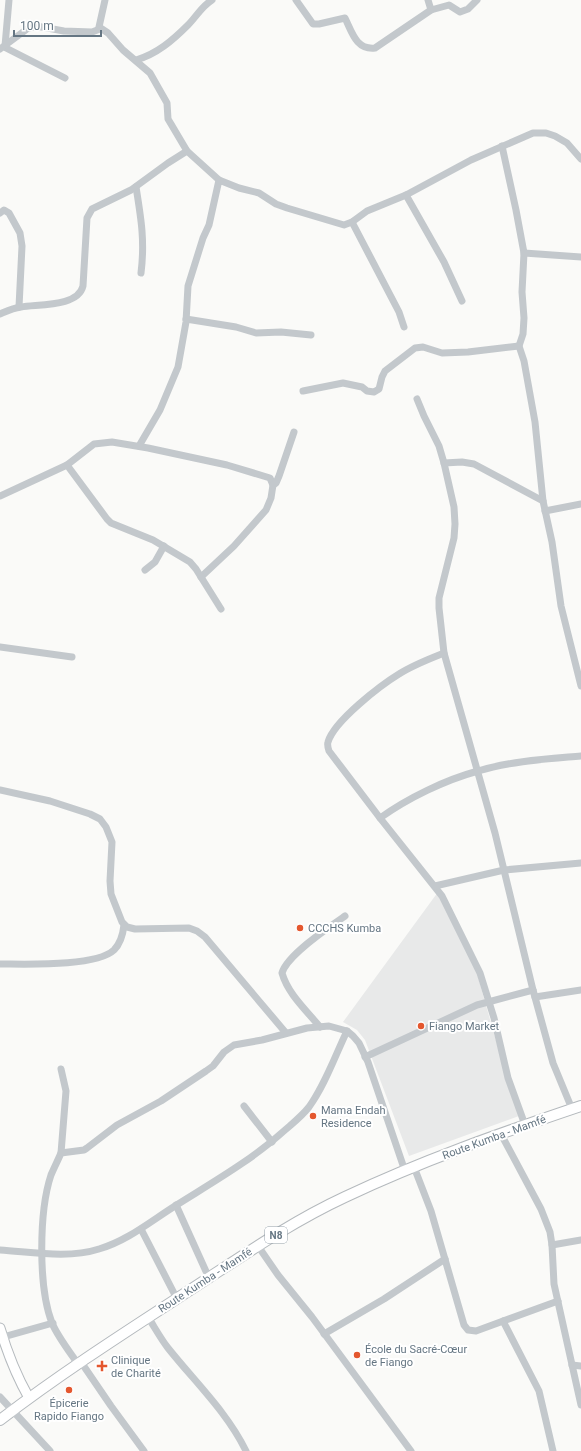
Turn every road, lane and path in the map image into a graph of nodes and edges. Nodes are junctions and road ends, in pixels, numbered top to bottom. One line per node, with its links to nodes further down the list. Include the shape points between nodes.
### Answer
1 (9, 0): 9 (street)
2 (106, 0): 8 (street, via 98,26)
3 (212, 0): 10 (street, via 171,40 153,54)
4 (296, 0): 7 (street, via 313,24 345,18 357,43 368,49 375,48)
5 (428, 0): 7 (street)
6 (477, 0): 7 (street, via 468,9 460,12 449,5)
7 (431, 10)
8 (100, 29): 9 (street, via 92,32 64,31 36,26 27,29); 10 (street, via 108,33)
9 (3, 46): 11 (street)
10 (136, 60): 13 (street, via 155,80 167,103 168,118)
11 (66, 78)
12 (502, 146): 14 (street, via 533,132 546,133 567,143); 17 (street); 20 (street)
13 (187, 151): 15 (street); 16 (street)
14 (581, 159)
15 (219, 180): 19 (street, via 259,193 276,204 315,217 340,224); 26 (street, via 209,225 188,286)
16 (136, 187): 22 (street, via 143,232); 24 (street, via 92,209 89,213 83,286 78,296 66,302)
17 (406, 194): 19 (street, via 367,211); 23 (street, via 444,262)
18 (0, 213): 24 (street, via 4,210 9,213 20,233 22,246)
19 (352, 222): 27 (street, via 399,312)
20 (524, 254): 21 (street); 29 (street, via 523,334)
21 (581, 257)
22 (141, 273)
23 (462, 301)
24 (19, 307): 25 (street)
25 (0, 314)
26 (186, 319): 28 (street, via 256,333); 33 (street, via 175,374 157,415)
27 (404, 328)
28 (311, 335)
29 (519, 346): 30 (street, via 455,353 415,348 385,371 379,390 374,392 343,383); 38 (street, via 524,360 535,422)
30 (303, 391)
31 (417, 399): 34 (street, via 439,446)
32 (294, 432): 36 (street, via 279,476)
33 (139, 446): 35 (street, via 112,442 94,444); 36 (street, via 266,476)
34 (444, 463): 38 (street, via 474,464); 46 (street, via 454,507 455,524 439,598)
35 (67, 465): 37 (street); 41 (street, via 111,523)
36 (273, 485): 43 (street, via 271,498 262,516)
37 (0, 496)
38 (543, 501): 40 (street)
39 (581, 504): 40 (street)
40 (545, 511): 48 (street, via 561,606)
41 (164, 546): 42 (street, via 155,562); 43 (street, via 190,562)
42 (145, 570)
43 (201, 577): 44 (street)
44 (221, 609)
45 (0, 647): 47 (street)
46 (444, 653): 50 (street); 52 (street, via 412,666 384,684 347,715 328,742 329,751)
47 (72, 657)
48 (581, 686)
49 (581, 756): 50 (street, via 511,764)
50 (478, 771): 52 (street, via 424,792); 54 (street)
51 (0, 790): 57 (street, via 50,801 100,819 112,842 111,894)
52 (380, 818): 55 (street)
53 (581, 863): 54 (street)
54 (504, 870): 55 (street); 60 (street)
55 (435, 886): 61 (street, via 466,943)
56 (345, 916): 62 (street, via 287,962 282,973 295,998)
57 (124, 925): 58 (street, via 118,946 100,958 54,964); 64 (street, via 135,930 189,928 197,931 205,937)
58 (0, 964)
59 (581, 990): 60 (street)
60 (534, 993): 61 (street); 68 (street, via 553,1063)
61 (490, 1002): 65 (street, via 477,1005); 69 (street, via 508,1078)
62 (320, 1027): 63 (street, via 330,1026); 64 (street)
63 (347, 1031): 65 (street, via 359,1043); 71 (street, via 319,1092 299,1118)
64 (286, 1033): 72 (street, via 234,1044 206,1071 161,1101 117,1125 84,1150)
65 (366, 1057): 73 (street)
66 (61, 1069): 72 (street, via 66,1091)
67 (244, 1106): 71 (street)
68 (576, 1107): 69 (highway, Route Kumba - Mamfé / N8)
69 (525, 1125): 70 (highway, Route Kumba - Mamfé / N8)
70 (500, 1134): 73 (highway, Route Kumba - Mamfé / N8); 77 (street, via 541,1209)
71 (272, 1142): 74 (street)
72 (61, 1153): 80 (street, via 51,1176 44,1211)
73 (410, 1169): 78 (highway, Route Kumba - Mamfé / N8, via 343,1198); 81 (street, via 431,1211)
74 (176, 1205): 75 (street); 82 (street)
75 (140, 1229): 80 (street, via 118,1242 99,1249 81,1253); 83 (street)
76 (581, 1240): 77 (street)
77 (552, 1245): 84 (street, via 554,1284)
78 (258, 1246): 82 (highway, Route Kumba - Mamfé / N8); 89 (street)
79 (0, 1250): 80 (street)
80 (43, 1253): 87 (street, via 44,1289)
81 (445, 1259): 86 (street, via 464,1325 468,1330 476,1331); 89 (street)
82 (209, 1278): 83 (highway, Route Kumba - Mamfé / N8)
83 (177, 1298): 85 (highway, Route Kumba - Mamfé / N8)
84 (558, 1301): 86 (street); 92 (street)
85 (148, 1317): 91 (highway, Route Kumba - Mamfé / N8); 101 (street, via 167,1347 217,1405)
86 (503, 1321): 103 (street, via 539,1391)
87 (53, 1323): 90 (street); 91 (street)
88 (0, 1328): 90 (main road)
89 (324, 1334): 102 (street)
90 (1, 1338): 95 (main road)
91 (80, 1363): 95 (highway, Route Kumba - Mamfé / N8); 100 (street)
92 (572, 1365): 93 (street); 96 (street)
93 (581, 1366)
94 (0, 1397): 97 (street)
95 (29, 1398): 97 (highway, Route Kumba - Mamfé / N8)
96 (581, 1405)
97 (12, 1411): 98 (highway, Route Kumba - Mamfé / N8); 99 (street)
98 (0, 1420)
99 (48, 1450)
100 (144, 1451)
101 (246, 1451)
102 (411, 1451)
103 (553, 1451)

